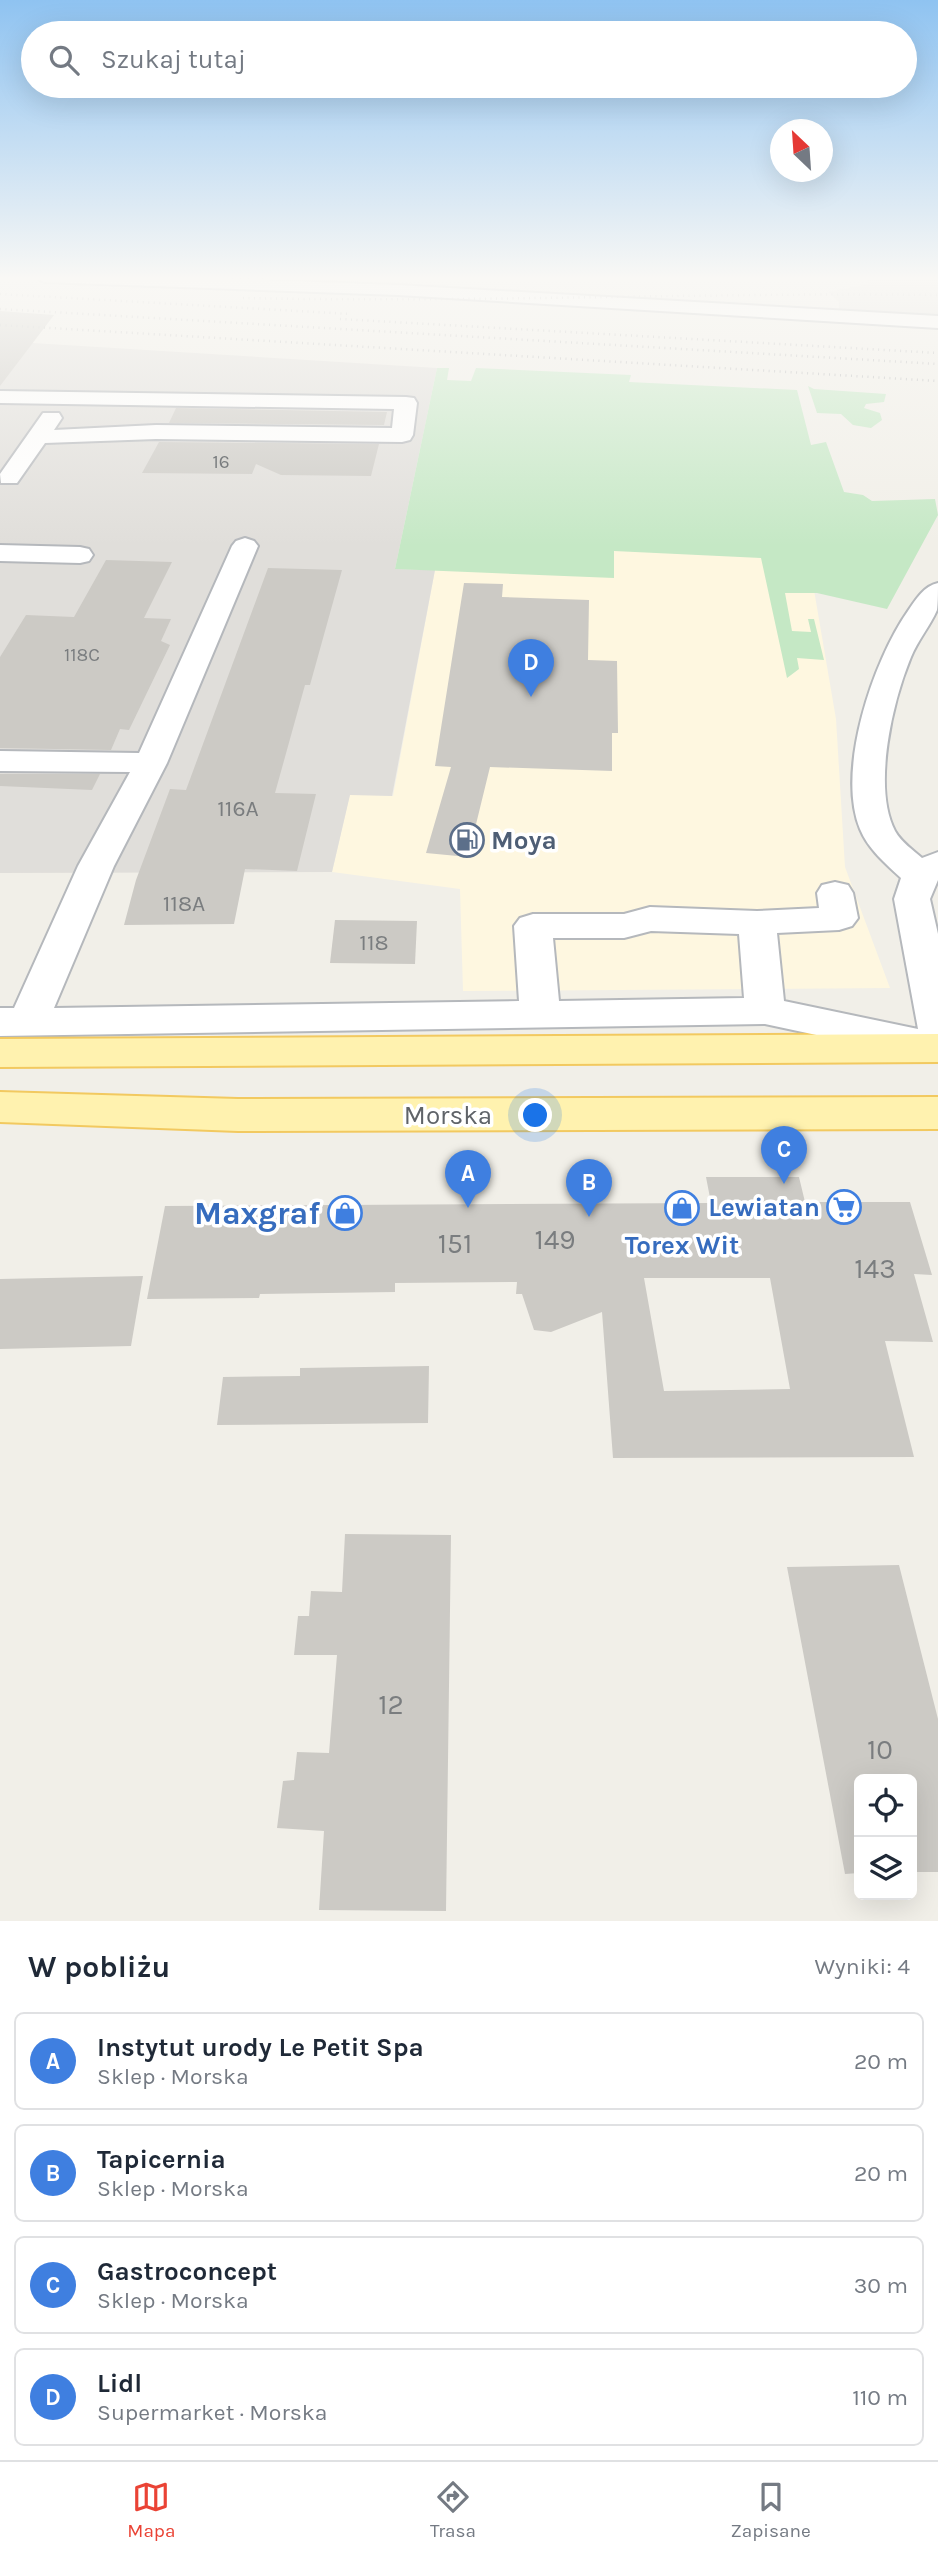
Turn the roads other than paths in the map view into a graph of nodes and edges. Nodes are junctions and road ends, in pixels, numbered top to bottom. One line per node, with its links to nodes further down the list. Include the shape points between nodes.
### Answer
1 (0, 397): 2 (street)
2 (64, 399): 3 (street); 3 (street, via 406,403 402,435 156,432)
3 (38, 438): 4 (street)
4 (9, 478)
5 (245, 546): 10 (street)
6 (0, 554): 7 (street)
7 (80, 555)
8 (938, 591): 11 (street, via 903,641 870,750 872,814 877,831)
9 (0, 761): 10 (street)
10 (151, 763): 16 (street)
11 (929, 870): 17 (street, via 912,899)
12 (835, 893): 13 (street, via 839,918)
13 (757, 923): 14 (street); 15 (street, via 650,919 624,926 533,926)
14 (765, 1011): 15 (street); 18 (street)
15 (540, 1015): 16 (street)
16 (14, 1021)
17 (938, 1028)
18 (938, 1047): 19 (main road)
19 (0, 1053)
20 (0, 1107): 21 (main road, Morska, via 239,1115)
21 (938, 1113)

